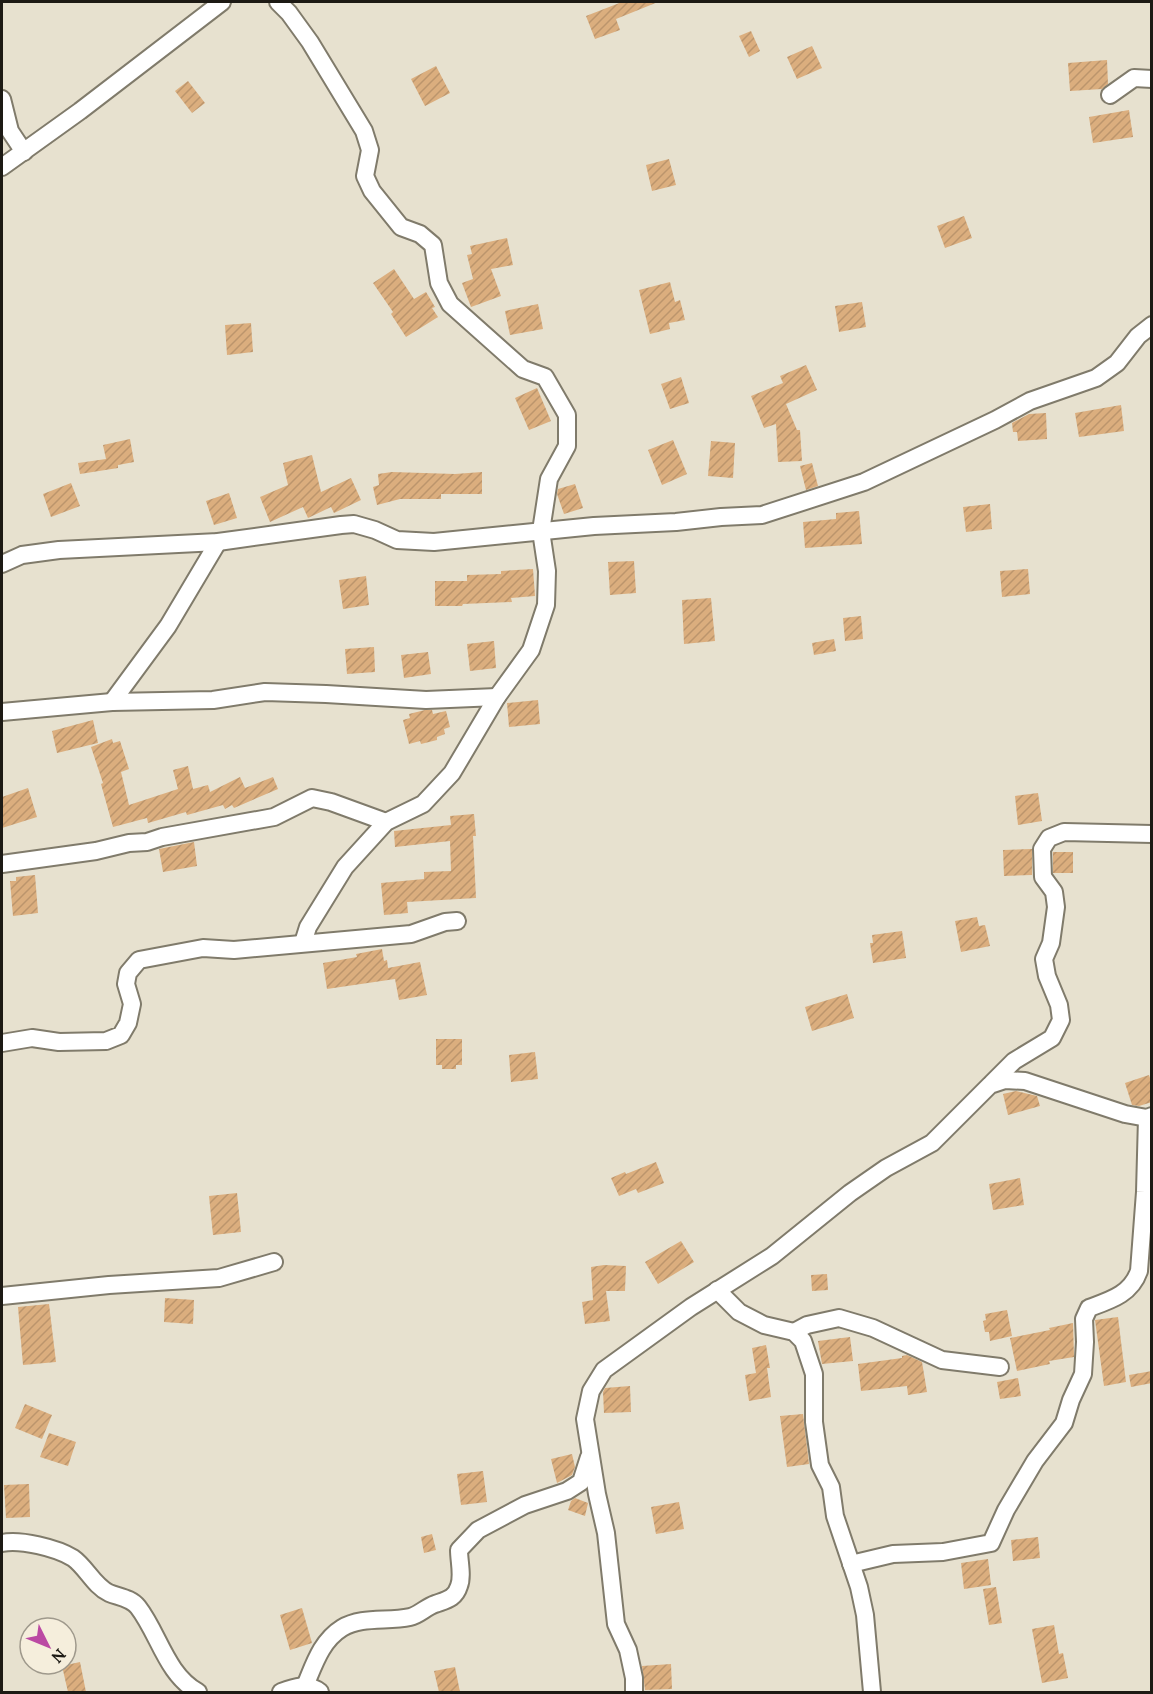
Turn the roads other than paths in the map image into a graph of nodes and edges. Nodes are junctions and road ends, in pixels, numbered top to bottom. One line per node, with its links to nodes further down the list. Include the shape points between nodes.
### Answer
1 (222, 2): 6 (street)
2 (278, 2): 9 (street, via 290,13 364,131 370,150 364,176 372,191 401,227 420,234 433,245 439,283 450,304 523,369 544,376 567,415 567,446 549,479)
3 (1152, 79): 4 (street, via 1134,78)
4 (1110, 95)
5 (2, 99): 6 (street, via 10,131)
6 (24, 152): 7 (street)
7 (2, 168)
8 (1152, 325): 9 (street, via 1117,363 1096,378 1030,401 864,482 762,515)
9 (541, 531): 10 (street, via 451,542 415,542 397,540 354,524); 12 (street, via 547,571 546,605 531,650)
10 (218, 542): 11 (street, via 59,550 22,555); 13 (street, via 168,626)
11 (2, 564)
12 (497, 697): 13 (street, via 426,700 265,692 213,700); 15 (street, via 452,773 423,804)
13 (112, 702): 14 (street)
14 (2, 712)
15 (386, 822): 17 (street, via 312,798 274,817 96,851); 19 (street, via 345,867 308,927)
16 (1152, 834): 21 (street, via 1064,832 1049,838 1042,849 1043,877 1054,891 1056,907 1051,943 1044,959 1060,1020 1052,1038 1014,1061)
17 (2, 864)
18 (457, 921): 19 (street, via 411,934)
19 (303, 943): 20 (street, via 234,950 203,948 139,960 128,973 126,984 132,1004 121,1035 106,1041 32,1038)
20 (2, 1043)
21 (990, 1085): 22 (street, via 1005,1080 1025,1081 1125,1114); 25 (street, via 932,1143 886,1168 772,1256)
22 (1149, 1117): 24 (street)
23 (274, 1262): 26 (street, via 219,1278)
24 (1145, 1273): 31 (street, via 1116,1298 1089,1308 1084,1319 1083,1374 1064,1423 1035,1461 991,1543 943,1552 893,1554)
25 (717, 1290): 27 (street, via 739,1312); 29 (street, via 604,1370 591,1391 585,1419)
26 (2, 1296)
27 (794, 1332): 28 (street, via 840,1318 883,1332 942,1360); 31 (street, via 803,1341 814,1374 813,1422 820,1465 831,1487 835,1516)
28 (1000, 1367)
29 (590, 1453): 32 (street, via 581,1482 478,1530 459,1550 461,1578 452,1598 413,1616 357,1621 340,1629 319,1651); 35 (street, via 606,1533 616,1624 628,1650)
30 (2, 1543): 33 (street, via 38,1545 73,1558 109,1593 137,1605 175,1671 189,1688)
31 (851, 1564): 36 (street, via 865,1615)
32 (312, 1689): 34 (street)
33 (198, 1692)
34 (281, 1692)
35 (634, 1692)
36 (872, 1692)

